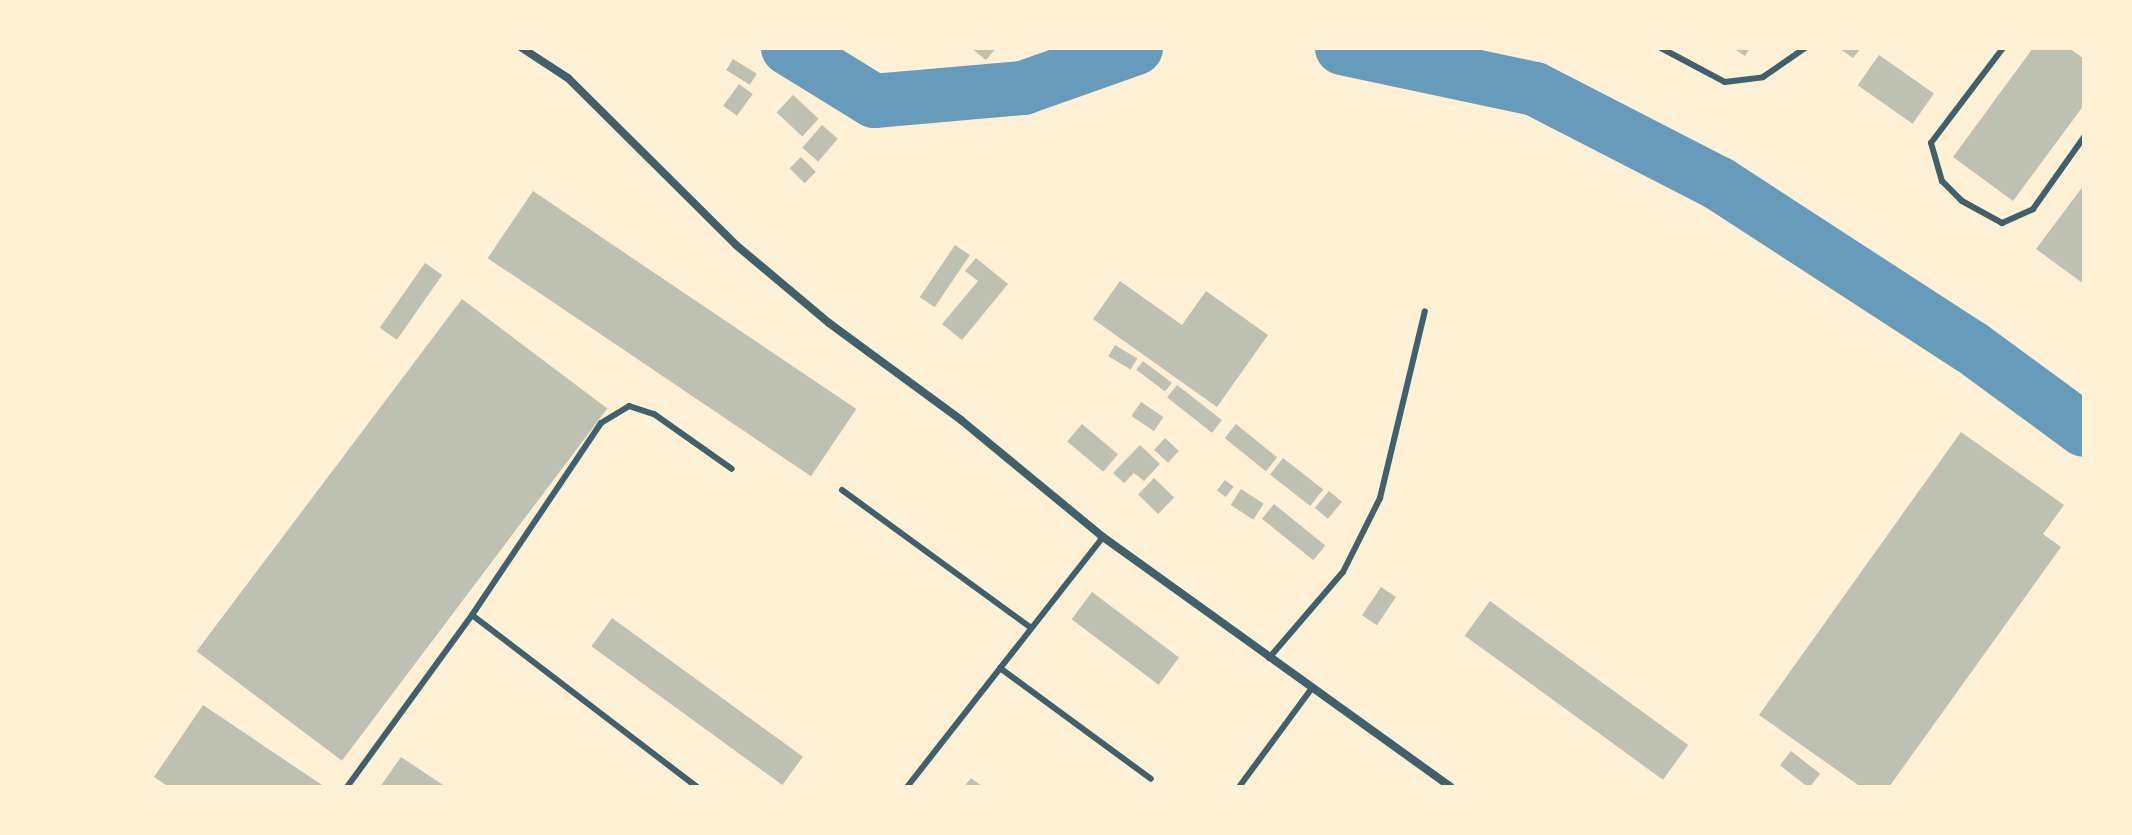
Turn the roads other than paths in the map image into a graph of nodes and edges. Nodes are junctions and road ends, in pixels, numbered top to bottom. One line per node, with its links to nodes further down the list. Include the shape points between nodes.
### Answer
1 (522, 48): 9 (street, via 568,78 736,245)
2 (1661, 48): 3 (lane, via 1725,82 1763,77)
3 (1805, 48)
4 (2003, 48): 5 (lane, via 1931,143 1942,181 1962,201 2002,223 2033,209)
5 (2084, 137)
6 (1425, 311): 12 (lane, via 1380,498 1343,572)
7 (732, 469): 10 (lane, via 654,414 629,406 601,423)
8 (842, 490): 11 (lane)
9 (1103, 537): 11 (lane); 12 (street)
10 (472, 615): 16 (lane); 17 (lane)
11 (1031, 628): 13 (lane)
12 (1269, 658): 14 (street)
13 (1000, 668): 15 (lane); 18 (lane)
14 (1312, 688): 19 (lane); 20 (street)
15 (1151, 779)
16 (347, 787)
17 (697, 787)
18 (907, 787)
19 (1239, 787)
20 (1451, 787)

